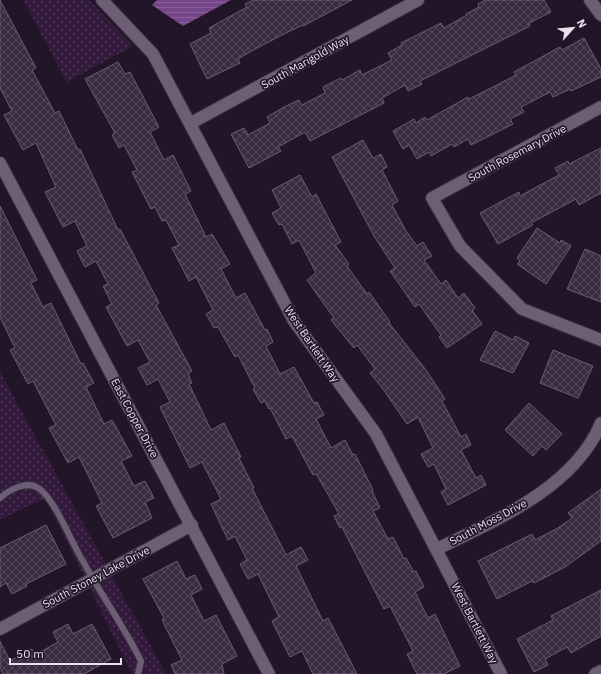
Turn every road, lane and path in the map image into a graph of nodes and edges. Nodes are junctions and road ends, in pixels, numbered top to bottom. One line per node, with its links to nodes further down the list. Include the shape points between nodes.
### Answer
1 (102, 0): 6 (street, West Bartlett Way, via 153,54)
2 (418, 0): 6 (street, South Marigold Way)
3 (590, 0): 4 (street)
4 (601, 15)
5 (601, 107): 9 (street, South Rosemary Drive, via 432,198 460,246 522,309)
6 (191, 123): 13 (street, West Bartlett Way, via 294,321 376,434)
7 (0, 163): 8 (street, East Copper Drive)
8 (4, 179): 12 (street, East Copper Drive)
9 (601, 340)
10 (601, 423): 13 (street, South Moss Drive, via 572,467 523,506)
11 (0, 498): 14 (lane, via 16,487 29,485 40,489 50,500)
12 (192, 525): 14 (street, South Stoney Lake Drive); 18 (street, East Copper Drive)
13 (437, 549): 19 (street, West Bartlett Way)
14 (94, 578): 15 (street, South Stoney Lake Drive); 17 (lane, via 141,661)
15 (0, 629)
16 (601, 671): 20 (street)
17 (138, 674)
18 (269, 674)
19 (501, 674)
20 (595, 674)

